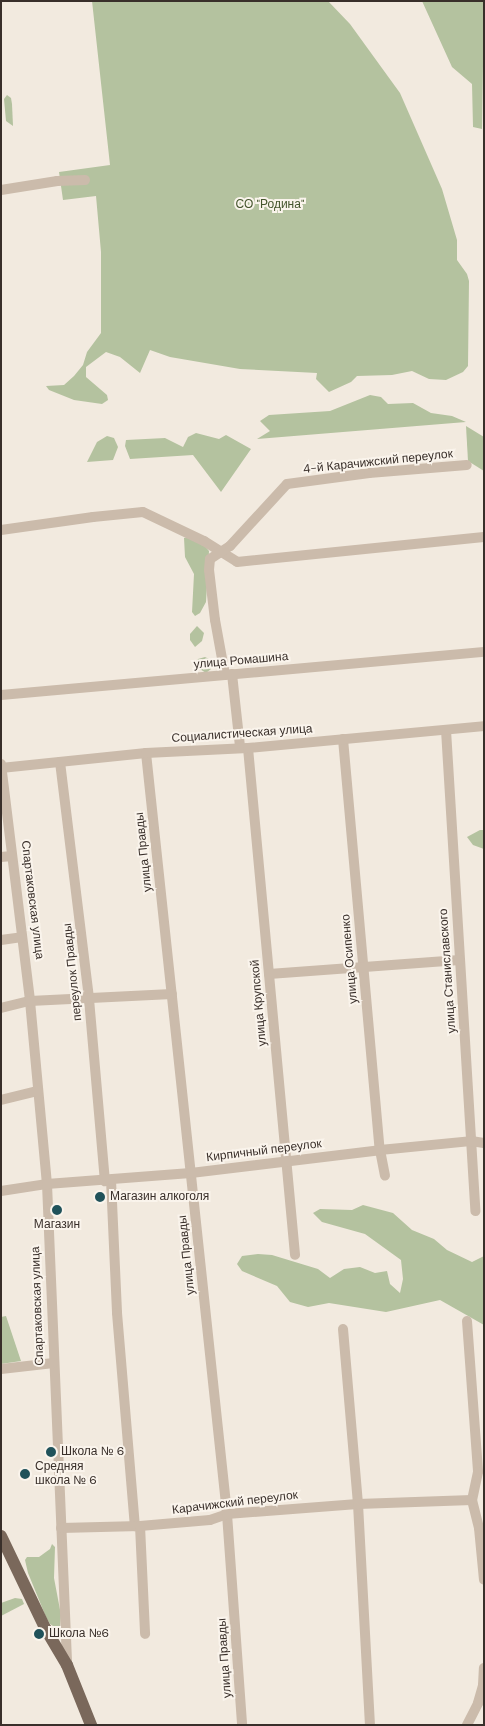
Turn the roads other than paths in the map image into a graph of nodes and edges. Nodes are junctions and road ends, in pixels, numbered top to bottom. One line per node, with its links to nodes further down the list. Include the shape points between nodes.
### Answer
1 (85, 180): 2 (street)
2 (1, 190)
3 (467, 465): 6 (street, 4-й Карачижский переулок, via 287,484 230,546)
4 (1, 530): 6 (street, via 143,512)
5 (484, 537): 6 (street, via 237,562)
6 (220, 552): 8 (street, улица Крупской, via 210,559 209,570)
7 (484, 652): 8 (street, улица Ромашина)
8 (229, 674): 9 (street, улица Ромашина); 13 (street, улица Крупской)
9 (1, 696)
10 (484, 726): 11 (street, Социалистическая улица)
11 (446, 730): 12 (street, Социалистическая улица); 21 (street, улица Станиславского)
12 (343, 739): 13 (street, Социалистическая улица); 22 (street, улица Осипенко)
13 (244, 748): 14 (street, Социалистическая улица); 23 (street, улица Крупской)
14 (146, 753): 15 (street, Социалистическая улица); 24 (street, улица Правды)
15 (60, 762): 17 (street, Социалистическая улица); 25 (street, переулок Правды)
16 (1, 764): 17 (street, Спартаковская улица)
17 (2, 768): 18 (street, Спартаковская улица)
18 (7, 856): 19 (street, Спартаковская улица)
19 (22, 937): 20 (street); 26 (street, Спартаковская улица)
20 (1, 940)
21 (459, 960): 22 (street); 30 (street, улица Станиславского)
22 (363, 967): 23 (street); 32 (street, улица Осипенко)
23 (269, 974): 33 (street, улица Крупской)
24 (172, 994): 25 (street); 34 (street, улица Правды)
25 (89, 999): 26 (street); 36 (street, переулок Правды)
26 (30, 1001): 27 (street); 28 (street, Спартаковская улица)
27 (1, 1008)
28 (38, 1091): 29 (street); 37 (street, Спартаковская улица)
29 (1, 1100)
30 (471, 1141): 31 (street, Кирпичный переулок); 32 (street, Кирпичный переулок); 39 (street, улица Станиславского)
31 (484, 1143)
32 (380, 1150): 33 (street, Кирпичный переулок); 35 (street, улица Осипенко)
33 (285, 1160): 34 (street, Кирпичный переулок); 40 (street, улица Крупской)
34 (192, 1173): 36 (street, Кирпичный переулок); 47 (street, улица Правды)
35 (385, 1176)
36 (108, 1180): 37 (street, Кирпичный переулок); 48 (street, переулок Правды, via 117,1313)
37 (47, 1184): 38 (street, Кирпичный переулок); 43 (street, Спартаковская улица)
38 (1, 1191)
39 (475, 1211)
40 (295, 1255)
41 (467, 1321): 45 (street, via 478,1472)
42 (344, 1329): 46 (street)
43 (54, 1363): 44 (street); 49 (street, Спартаковская улица)
44 (1, 1369)
45 (472, 1500): 46 (street, Карачижский переулок); 51 (street, via 479,1528)
46 (358, 1504): 47 (street, Карачижский переулок); 57 (street)
47 (227, 1514): 48 (street, Карачижский переулок, via 210,1520); 56 (street, улица Правды)
48 (138, 1526): 49 (street, Карачижский переулок); 52 (street, переулок Правды)
49 (61, 1528): 53 (street, Спартаковская улица)
50 (1, 1536): 53 (main road)
51 (484, 1580)
52 (145, 1634)
53 (67, 1665): 55 (main road, Спартаковская улица)
54 (484, 1668): 58 (street, via 478,1703)
55 (91, 1725)
56 (242, 1725)
57 (370, 1725)
58 (467, 1725)

